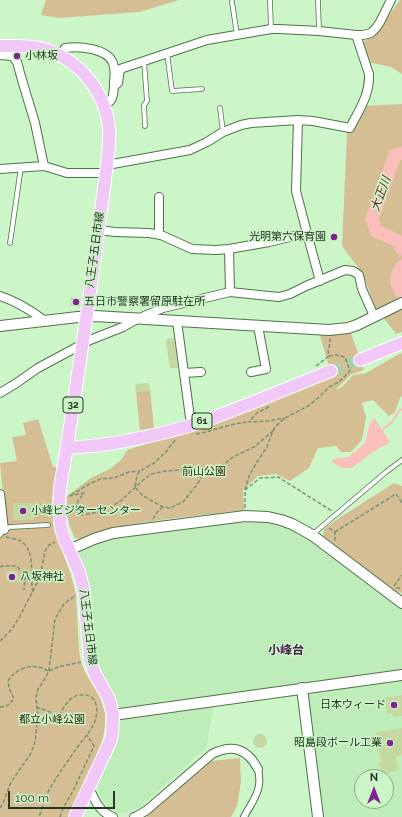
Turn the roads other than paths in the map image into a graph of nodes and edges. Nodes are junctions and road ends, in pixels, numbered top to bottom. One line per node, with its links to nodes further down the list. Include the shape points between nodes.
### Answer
1 (270, 0): 5 (lane)
2 (318, 0): 6 (lane)
3 (391, 0): 8 (street, via 371,33)
4 (232, 2): 7 (lane)
5 (271, 29): 6 (street); 7 (street)
6 (319, 30): 8 (street)
7 (237, 35): 10 (street, via 207,40)
8 (356, 35): 18 (street, via 369,74 369,87 350,128)
9 (0, 46): 12 (main road, 八王子五日市線 / 32, via 31,47)
10 (167, 53): 13 (street); 15 (lane, via 172,91)
11 (0, 55): 21 (street, via 12,56 17,62 35,123)
12 (60, 56): 14 (street, via 65,48 92,50 105,54 114,64); 16 (main road, 八王子五日市線 / 32, via 74,64 86,76)
13 (144, 60): 14 (street, via 120,69 118,83); 19 (lane, via 147,101 144,106)
14 (114, 86): 16 (street, via 112,100)
15 (202, 88)
16 (104, 106): 24 (main road, 八王子五日市線 / 32, via 109,133)
17 (220, 108): 20 (lane)
18 (298, 120): 20 (street, via 251,123); 27 (street, via 296,191)
19 (145, 126)
20 (223, 132): 24 (street, via 190,150)
21 (44, 166): 22 (street); 24 (street, via 67,173)
22 (21, 167): 23 (street); 29 (lane)
23 (0, 169)
24 (106, 169): 26 (main road, 八王子五日市線 / 32)
25 (159, 197): 28 (street)
26 (98, 230): 28 (street); 37 (main road, 八王子五日市線 / 32)
27 (307, 233): 30 (street); 31 (street)
28 (159, 235): 30 (street, via 192,248)
29 (10, 243)
30 (229, 249): 32 (street)
31 (320, 281): 32 (street, via 279,297); 36 (street, via 345,270 353,271 359,275 362,290)
32 (230, 292): 35 (street)
33 (0, 296): 39 (street, via 10,299)
34 (402, 304): 36 (street)
35 (167, 307): 38 (street); 40 (street, via 165,313)
36 (378, 314): 42 (street, via 348,328 318,330)
37 (86, 316): 38 (street); 39 (street); 44 (main road, 八王子五日市線 / 32)
38 (137, 319): 40 (street); 44 (street)
39 (45, 321): 41 (street)
40 (173, 321): 42 (street); 49 (street)
41 (0, 326)
42 (258, 326): 48 (street, via 266,369)
43 (402, 343): 45 (main road)
44 (82, 344): 50 (street); 52 (main road, 八王子五日市線 / 32)
45 (360, 360)
46 (331, 371): 51 (main road, 61, via 207,420)
47 (201, 372): 49 (street)
48 (251, 372)
49 (184, 373): 51 (street)
50 (0, 393)
51 (192, 430): 52 (main road, 61, via 123,442)
52 (67, 447): 58 (main road, 八王子五日市線 / 32, via 59,507 61,528)
53 (402, 460): 57 (lane)
54 (0, 494): 56 (street)
55 (48, 525): 56 (lane, via 10,527)
56 (3, 534)
57 (312, 535): 58 (street, via 281,520 245,516 113,533); 59 (street)
58 (69, 550): 62 (main road, 八王子五日市線 / 32, via 79,572 84,592 90,660 109,699)
59 (402, 603)
60 (402, 675): 61 (street)
61 (302, 688): 62 (street); 69 (street)
62 (113, 715): 64 (main road, 八王子五日市線 / 32, via 112,734)
63 (258, 769): 67 (street, via 247,755 239,750 220,750 147,810); 68 (street, via 260,785)
64 (89, 787): 65 (main road, 八王子五日市線 / 32); 66 (street, via 101,810)
65 (75, 817)
66 (112, 817)
67 (134, 817)
68 (244, 817)
69 (318, 817)

